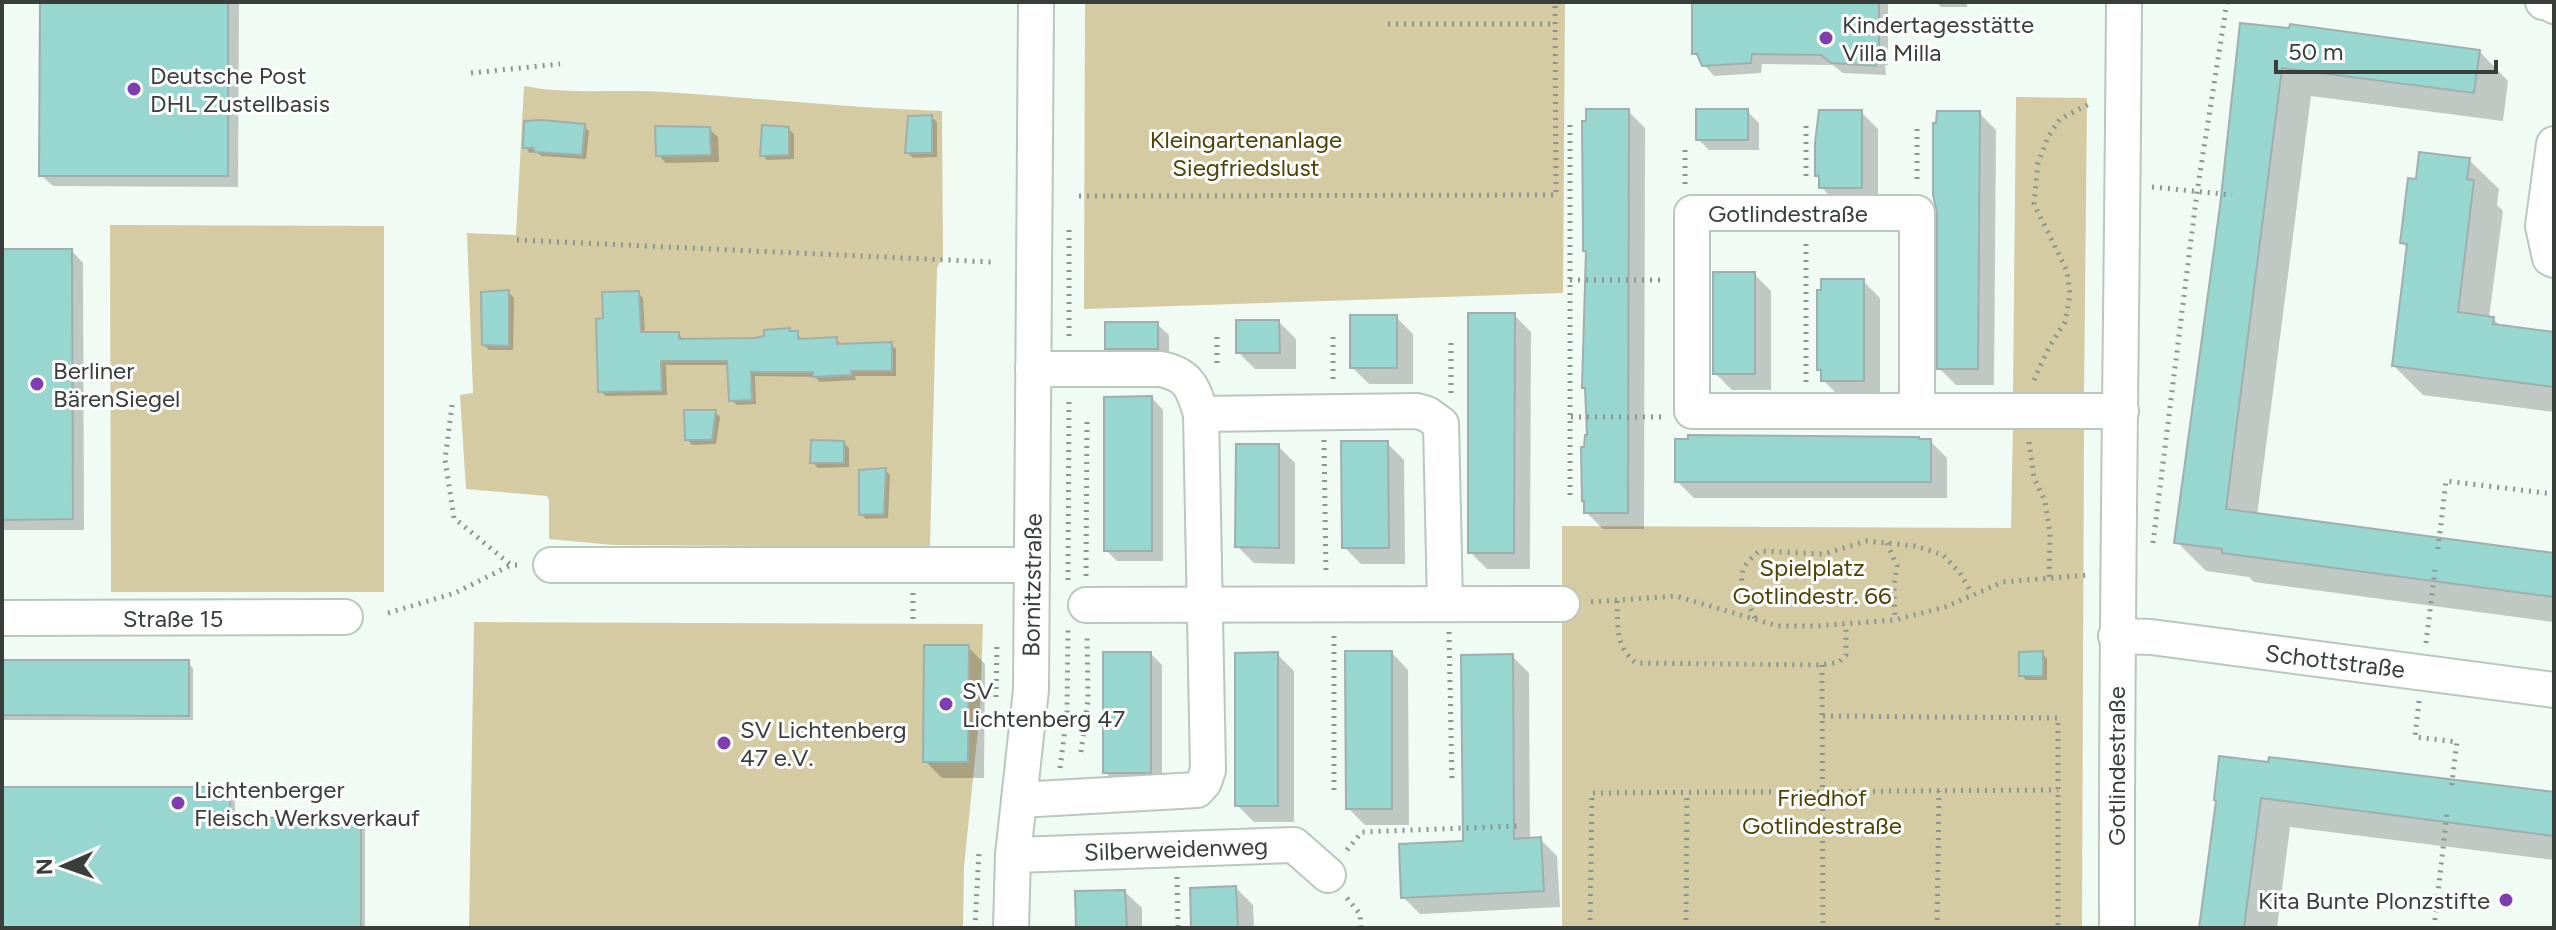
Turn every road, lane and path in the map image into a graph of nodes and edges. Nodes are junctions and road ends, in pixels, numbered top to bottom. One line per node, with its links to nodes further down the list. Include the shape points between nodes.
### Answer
1 (1036, 2): 29 (street, Bornitzstraße)
2 (1555, 2): 8 (path)
3 (2124, 2): 16 (street, Gotlindestraße)
4 (2227, 2): 17 (path)
5 (2543, 2): 6 (street)
6 (2554, 6)
7 (1388, 24): 8 (path)
8 (1556, 24): 19 (path, via 1556,195)
9 (560, 64): 10 (path)
10 (471, 73)
11 (2091, 103): 34 (path, via 2060,119 2038,163 2034,204 2067,271 2070,295 2065,322 2035,374)
12 (1570, 124): 25 (path)
13 (1806, 126): 20 (path)
14 (1917, 129): 21 (path)
15 (2554, 144): 23 (street, via 2543,226)
16 (2123, 187): 17 (path); 35 (street, Gotlindestraße)
17 (2197, 192): 18 (path); 48 (path, via 2151,556 2137,576)
18 (2232, 195)
19 (1079, 196)
20 (1806, 213): 21 (street, Gotlindestraße); 26 (street, Gotlindestraße, via 1692,213); 32 (path)
21 (1917, 213): 33 (street)
22 (517, 240): 24 (path)
23 (2554, 260)
24 (991, 262)
25 (1570, 280): 26 (path); 38 (path)
26 (1693, 280): 31 (street, Gotlindestraße)
27 (1333, 337): 36 (path)
28 (1451, 339): 39 (path, via 1450,406)
29 (1033, 369): 37 (street, via 1176,372 1188,382); 46 (street, Bornitzstraße)
30 (452, 405): 44 (path, via 445,460 454,518)
31 (1692, 411): 32 (street); 38 (path, via 1681,416)
32 (1806, 411): 33 (street)
33 (1917, 411): 34 (street)
34 (2029, 411): 35 (street); 49 (path, via 2034,478 2045,501 2050,533)
35 (2121, 411): 48 (street, Gotlindestraße)
36 (1329, 412): 37 (street); 39 (street, via 1417,411); 52 (path)
37 (1201, 414): 53 (street)
38 (1570, 417): 41 (path)
39 (1441, 424): 60 (street)
40 (2554, 494): 43 (path, via 2446,481)
41 (1570, 495)
42 (1887, 542): 50 (path, via 1943,555); 59 (path, via 1866,541 1824,554 1760,551 1743,566 1741,580); 61 (path, via 1897,566)
43 (2438, 549)
44 (511, 565): 45 (path); 56 (path, via 455,593)
45 (551, 565): 46 (street)
46 (1032, 565): 77 (street, Bornitzstraße, via 1031,690)
47 (2435, 570): 66 (path)
48 (2118, 576): 49 (path); 64 (street, Gotlindestraße)
49 (2049, 578): 50 (path, via 2003,582)
50 (1972, 594): 61 (path)
51 (1617, 601): 54 (path); 59 (path, via 1676,596); 65 (path, via 1622,652 1636,663)
52 (1330, 603): 53 (street); 60 (street); 71 (path)
53 (1205, 604): 55 (street); 77 (street, via 1208,770 1197,790)
54 (1562, 604): 60 (street)
55 (1086, 605)
56 (388, 613)
57 (345, 617): 58 (street, Straße 15)
58 (2, 618)
59 (1755, 618): 62 (path, via 1778,626)
60 (1447, 619): 70 (path)
61 (1895, 620): 62 (path)
62 (1846, 625): 65 (path, via 1846,655)
63 (997, 629): 68 (path)
64 (2116, 636): 66 (street, Schottstraße); 92 (street, Gotlindestraße)
65 (1822, 665): 69 (path)
66 (2423, 672): 67 (street, Schottstraße); 73 (path, via 2415,737 2457,742)
67 (2554, 690)
68 (996, 707)
69 (1823, 716): 72 (path, via 2058,718); 74 (path)
70 (1452, 783)
71 (1334, 790)
72 (2058, 790): 75 (path); 91 (path)
73 (2451, 790)
74 (1823, 791): 75 (path); 76 (path); 89 (path)
75 (1939, 791): 90 (path)
76 (1687, 793): 87 (path, via 1592,793); 88 (path)
77 (1019, 800): 82 (street, Bornitzstraße)
78 (2447, 813): 93 (path)
79 (1517, 826): 83 (path, via 1362,832)
80 (980, 844): 84 (path)
81 (1175, 849): 82 (street, Silberweidenweg); 83 (street, Silberweidenweg, via 1294,845); 86 (path)
82 (1013, 855): 85 (street, Bornitzstraße)
83 (1328, 875)
84 (975, 928)
85 (1011, 928)
86 (1178, 928)
87 (1590, 928)
88 (1686, 928)
89 (1823, 928)
90 (1937, 928)
91 (2058, 928)
92 (2117, 928)
93 (2434, 928)

